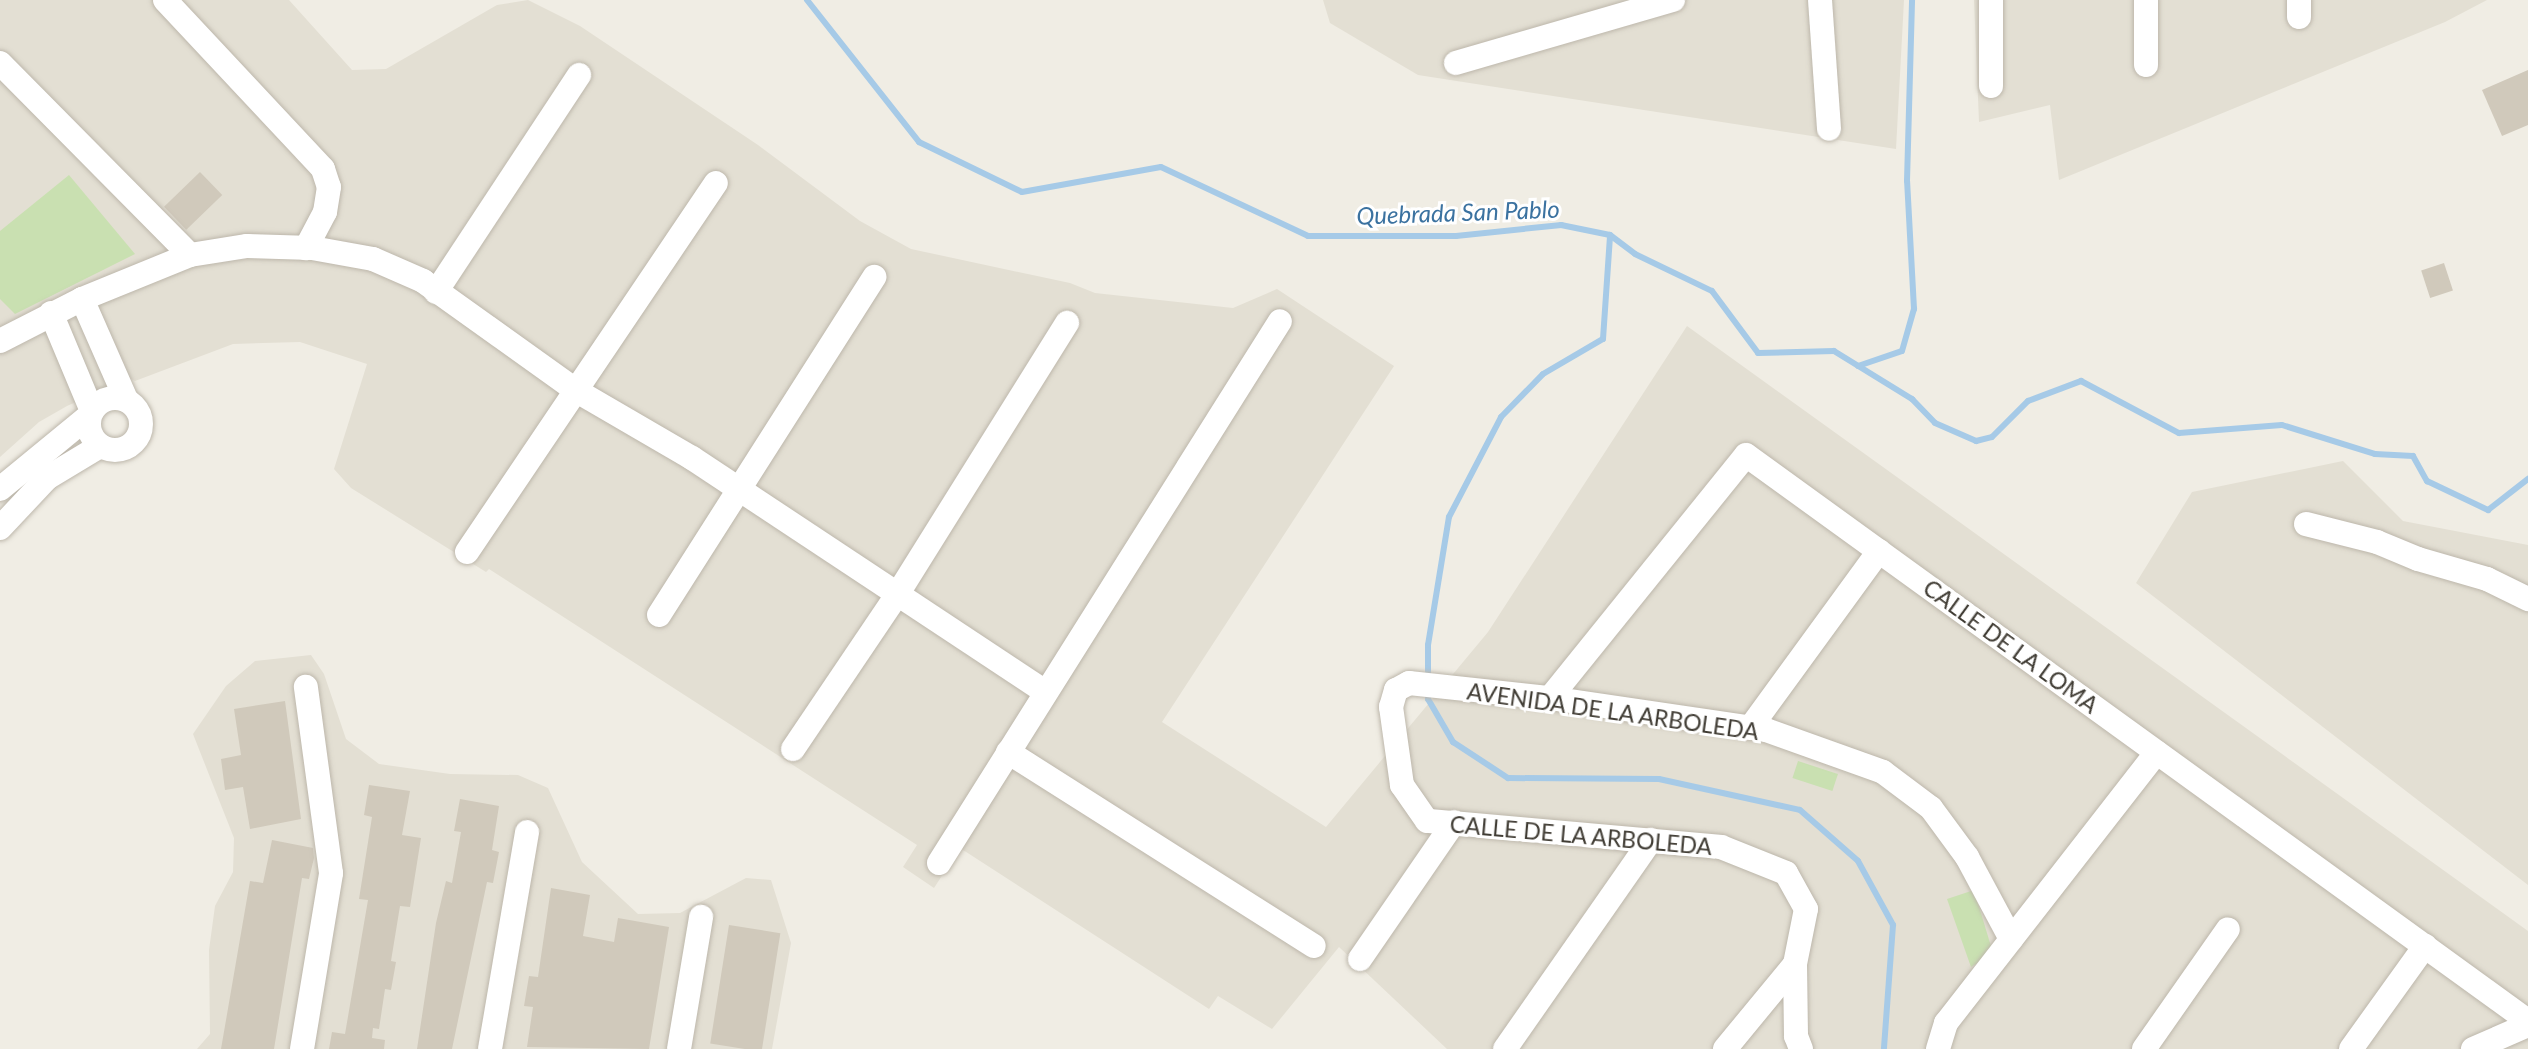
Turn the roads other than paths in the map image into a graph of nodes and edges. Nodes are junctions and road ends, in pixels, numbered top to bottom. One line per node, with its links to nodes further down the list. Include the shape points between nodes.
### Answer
1 (165, 0): 13 (street, via 323,169 329,187 325,212)
2 (1674, 0): 6 (street)
3 (1820, 0): 11 (street)
4 (1991, 0): 10 (street)
5 (2146, 0): 8 (street)
6 (1456, 63)
7 (0, 64): 14 (street)
8 (2146, 65)
9 (579, 75): 16 (street)
10 (1990, 86)
11 (1829, 129)
12 (716, 183): 22 (street)
13 (306, 248): 14 (street, via 247,246); 16 (street, via 373,259)
14 (190, 255): 17 (street)
15 (874, 277): 27 (street)
16 (436, 292): 22 (street)
17 (82, 299): 18 (street); 23 (street)
18 (51, 313): 21 (street); 24 (street)
19 (1280, 321): 37 (street)
20 (1067, 323): 32 (street)
21 (3, 334)
22 (575, 390): 27 (street); 31 (street)
23 (126, 399): 24 (street, via 106,399); 25 (street, via 139,413 140,432 118,450)
24 (90, 413): 25 (street, via 90,432); 26 (street)
25 (100, 446): 29 (street, via 47,478)
26 (0, 489)
27 (738, 489): 32 (street); 34 (street)
28 (2306, 524): 33 (street, via 2487,579)
29 (0, 528)
30 (1879, 551): 38 (street, CALLE DE LA LOMA, via 1746,455); 39 (street); 42 (street, CALLE DE LA LOMA)
31 (467, 552)
32 (897, 595): 37 (street); 40 (street)
33 (2528, 599)
34 (659, 615)
35 (1409, 684): 38 (street, AVENIDA DE LA ARBOLEDA); 43 (street, CALLE DE LA ARBOLEDA, via 1396,690 1391,707 1402,785 1426,821)
36 (306, 687): 55 (street, via 331,873)
37 (1046, 692): 41 (street)
38 (1550, 698): 39 (street, AVENIDA DE LA ARBOLEDA)
39 (1749, 728): 49 (street, AVENIDA DE LA ARBOLEDA, via 1883,772 1931,808 1967,857)
40 (793, 749)
41 (1008, 752): 46 (street); 50 (street)
42 (2157, 752): 49 (street); 51 (street, CALLE DE LA LOMA)
43 (1454, 822): 45 (street, CALLE DE LA ARBOLEDA); 52 (street)
44 (527, 832): 56 (street)
45 (1651, 840): 53 (street, CALLE DE LA ARBOLEDA, via 1721,847 1786,873 1806,909); 58 (street)
46 (939, 863)
47 (701, 917): 57 (street)
48 (2228, 929): 62 (street)
49 (2011, 939): 61 (street, via 1946,1023)
50 (1314, 946)
51 (2425, 946): 54 (street, CALLE DE LA LOMA); 63 (street)
52 (1360, 959)
53 (1795, 964): 59 (street); 60 (street, CALLE DE LA ARBOLEDA, via 1796,1036)
54 (2528, 1023): 64 (street)
55 (302, 1049)
56 (490, 1049)
57 (679, 1049)
58 (1505, 1049)
59 (1725, 1049)
60 (1801, 1049)
61 (1938, 1049)
62 (2144, 1049)
63 (2351, 1049)
64 (2473, 1049)

